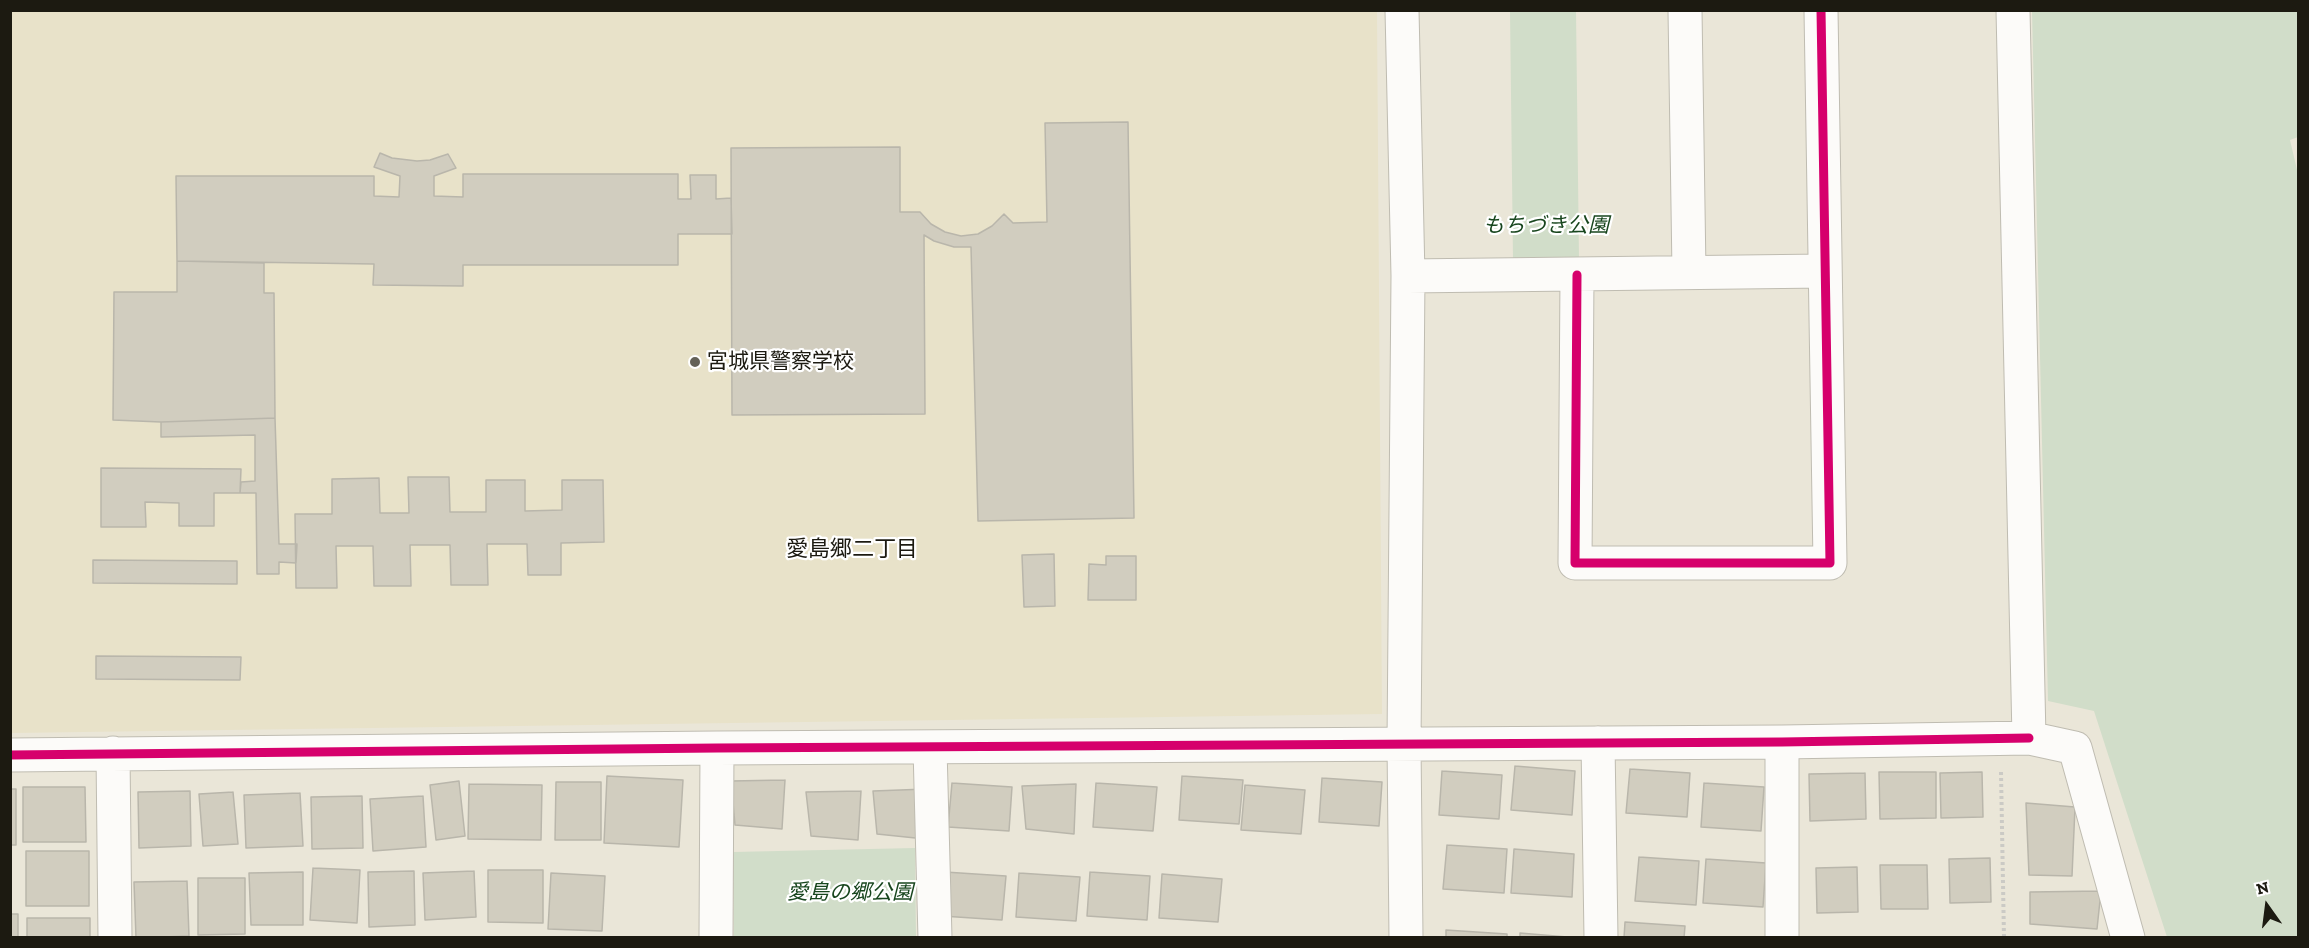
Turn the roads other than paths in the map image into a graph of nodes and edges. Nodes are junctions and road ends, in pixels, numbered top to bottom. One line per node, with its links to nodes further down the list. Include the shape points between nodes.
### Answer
1 (1402, 10): 8 (street)
2 (1686, 10): 6 (street)
3 (1821, 10): 5 (street)
4 (2013, 10): 9 (street)
5 (1824, 271): 6 (street); 7 (street, via 1830,563 1575,562)
6 (1689, 273): 7 (street)
7 (1577, 275): 8 (street)
8 (1407, 276): 11 (street)
9 (2015, 738): 10 (street); 23 (street, via 2075,748)
10 (1782, 742): 12 (street); 22 (street)
11 (1404, 743): 12 (street); 14 (street); 20 (street)
12 (1598, 743): 21 (street)
13 (717, 748): 14 (street); 15 (street); 18 (street)
14 (930, 748): 19 (street)
15 (113, 753): 16 (street); 17 (street)
16 (10, 755)
17 (115, 938)
18 (716, 938)
19 (935, 938)
20 (1406, 938)
21 (1601, 938)
22 (1782, 938)
23 (2128, 938)

